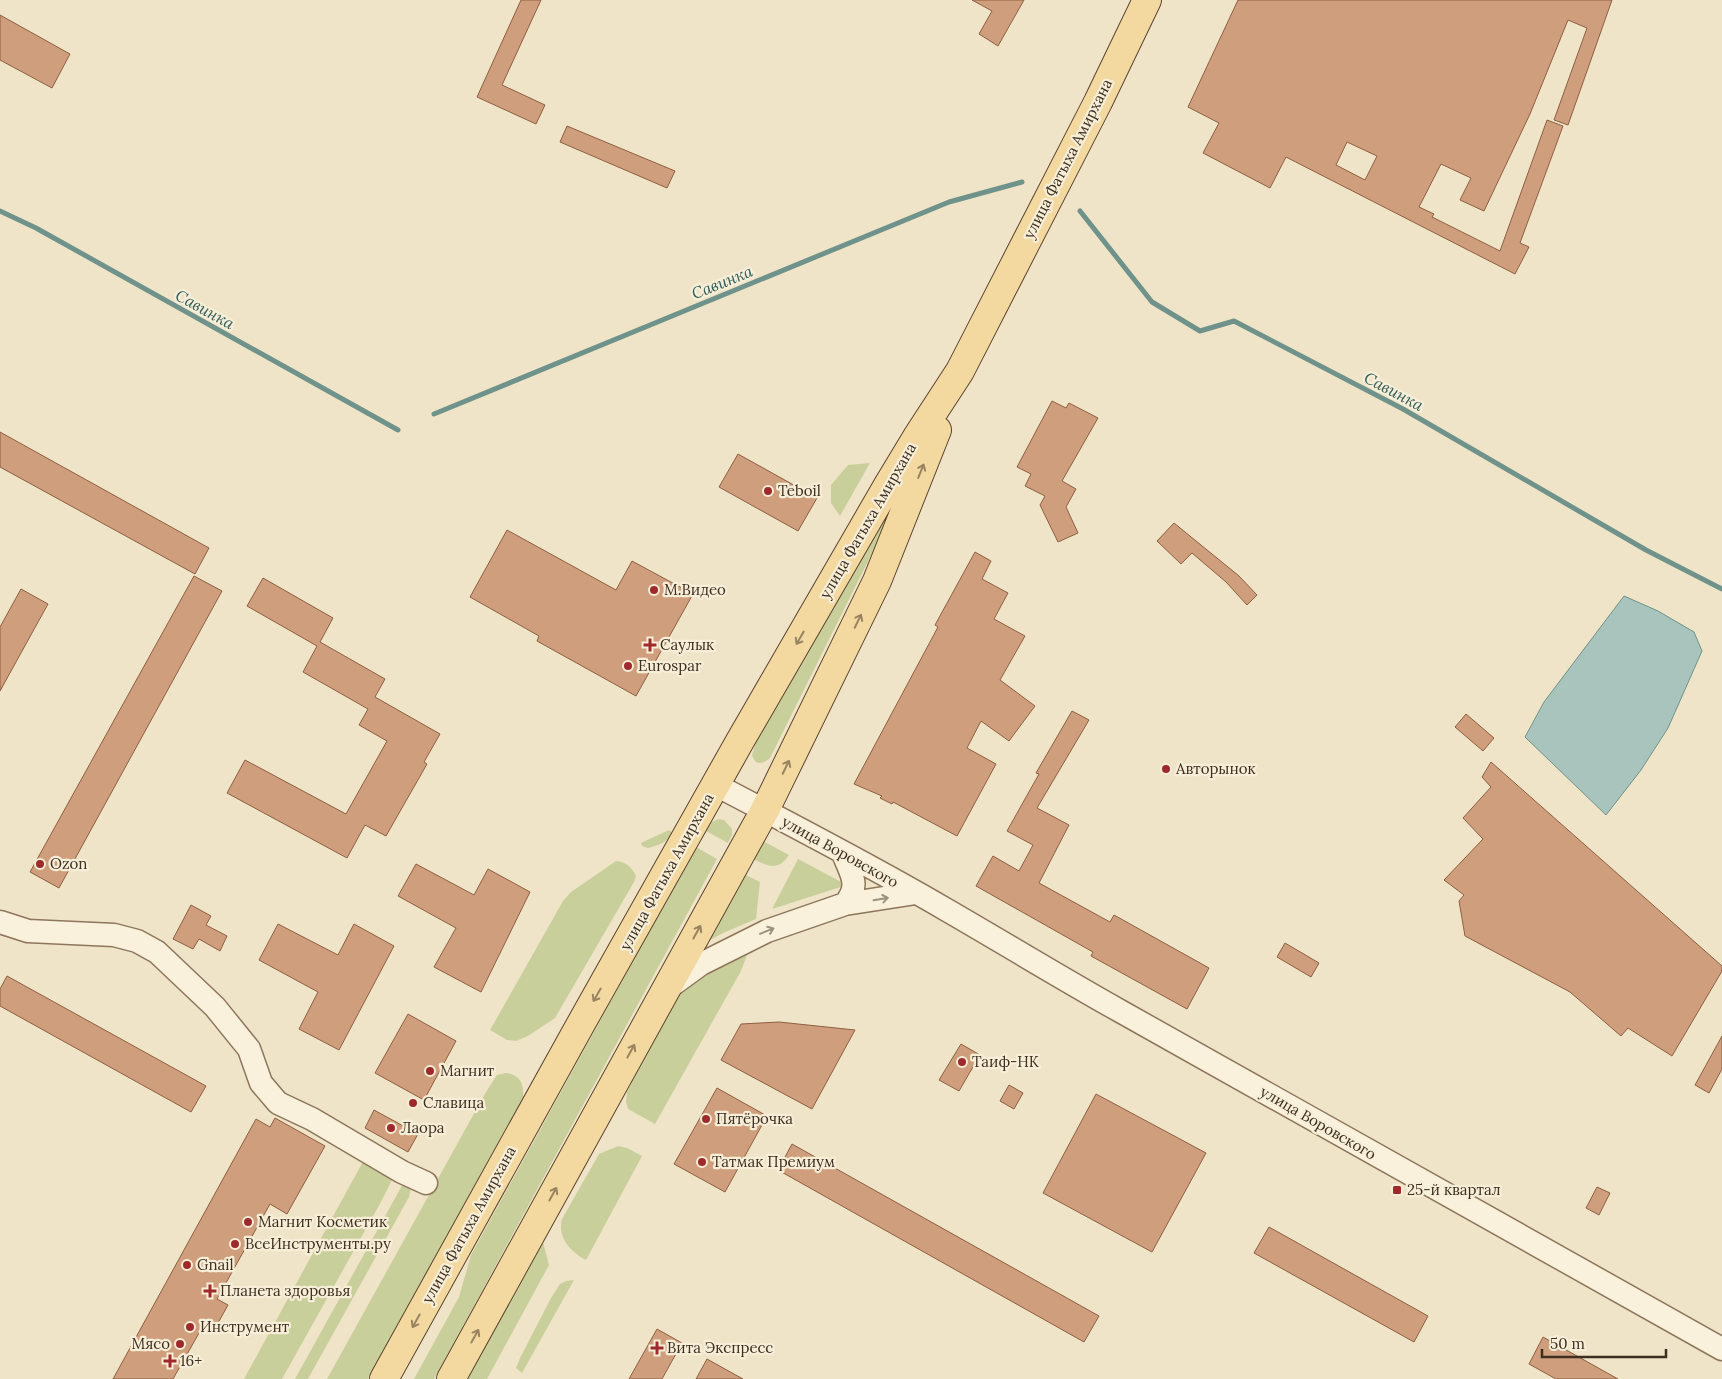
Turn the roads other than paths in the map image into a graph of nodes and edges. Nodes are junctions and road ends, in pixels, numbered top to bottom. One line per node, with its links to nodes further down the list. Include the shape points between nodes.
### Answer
1 (1147, 0): 2 (main road, улица Фатыха Амирхана)
2 (960, 371): 3 (main road, улица Фатыха Амирхана, one-way to 3, via 888,485); 4 (main road, улица Фатыха Амирхана, one-way to 2, via 877,581)
3 (716, 784): 4 (street, улица Воровского); 12 (main road, улица Фатыха Амирхана, one-way to 12)
4 (764, 810): 5 (street, улица Воровского); 9 (main road, улица Фатыха Амирхана, one-way to 4)
5 (843, 852): 6 (street, улица Воровского); 7 (street, via 855,889)
6 (916, 893): 7 (street, улица Воровского, one-way to 6); 11 (street, улица Воровского, via 1099,1000)
7 (845, 904): 9 (street, улица Воровского, one-way to 7, via 701,964 734,946)
8 (0, 922): 10 (street, via 28,930 114,935 137,941 157,952 214,1007 249,1049 261,1083 278,1102)
9 (665, 990): 13 (main road, улица Фатыха Амирхана, one-way to 9)
10 (426, 1183)
11 (1722, 1349)
12 (384, 1379)
13 (451, 1379)

